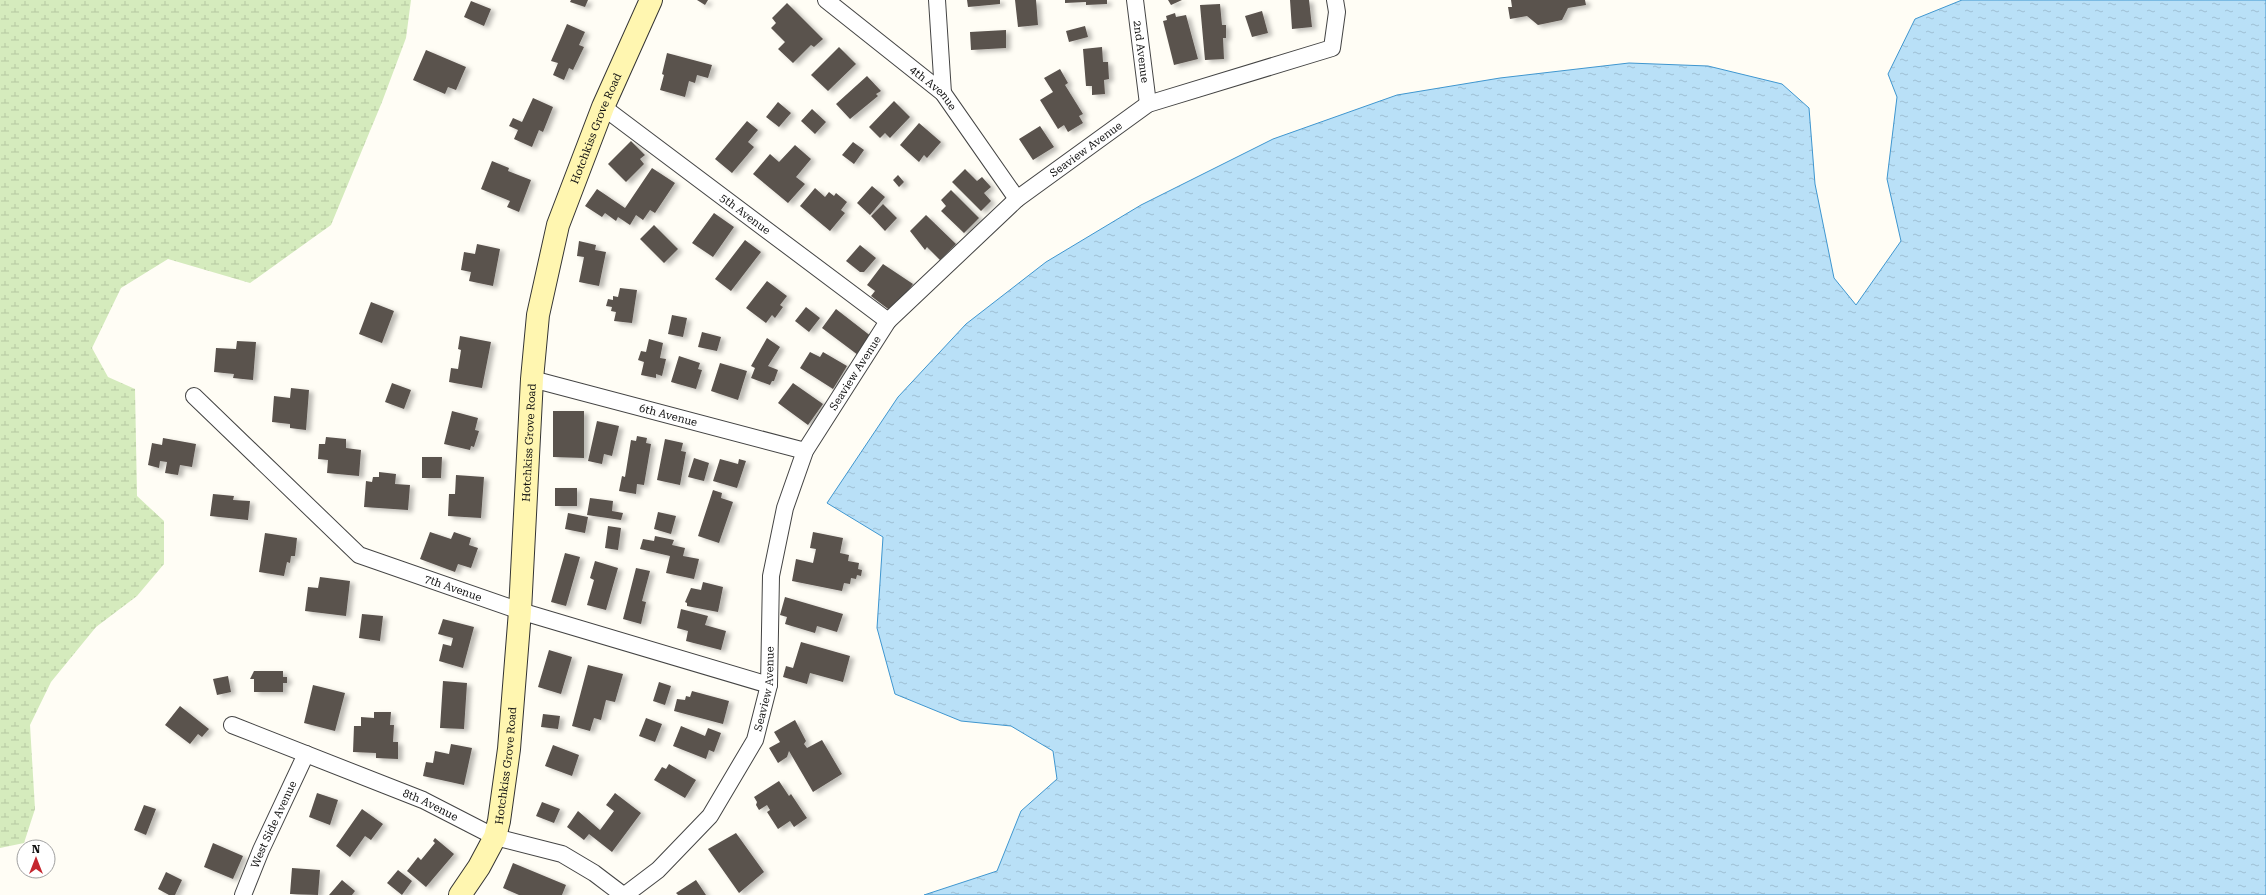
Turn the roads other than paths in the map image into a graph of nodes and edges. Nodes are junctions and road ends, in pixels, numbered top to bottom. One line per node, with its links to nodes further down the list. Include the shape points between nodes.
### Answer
1 (651, 0): 8 (main road, Hotchkiss Grove Road)
2 (826, 0): 6 (street, 4th Avenue)
3 (937, 0): 6 (street)
4 (1135, 0): 7 (street, 2nd Avenue)
5 (1335, 0): 7 (street, Seaview Avenue, via 1337,12 1332,48)
6 (943, 93): 9 (street, 4th Avenue)
7 (1148, 104): 9 (street, Seaview Avenue)
8 (603, 106): 10 (street, 5th Avenue); 11 (main road, Hotchkiss Grove Road, via 558,225 538,315)
9 (1017, 199): 10 (street, Seaview Avenue)
10 (888, 321): 13 (street, Seaview Avenue)
11 (532, 379): 13 (street, 6th Avenue); 14 (main road, Hotchkiss Grove Road)
12 (194, 396): 14 (street, 7th Avenue, via 359,554)
13 (805, 451): 15 (street, Seaview Avenue, via 785,508 771,576)
14 (520, 611): 15 (street, 7th Avenue); 18 (main road, Hotchkiss Grove Road, via 509,749 499,821)
15 (769, 685): 21 (street, Seaview Avenue, via 755,740 710,816 658,870)
16 (232, 724): 17 (street, 8th Avenue)
17 (306, 754): 18 (street, 8th Avenue, via 423,800); 19 (street, West Side Avenue)
18 (494, 837): 20 (main road, Hotchkiss Grove Road, via 479,867); 21 (street, 8th Avenue, via 562,854)
19 (243, 895)
20 (460, 895)
21 (624, 895)

